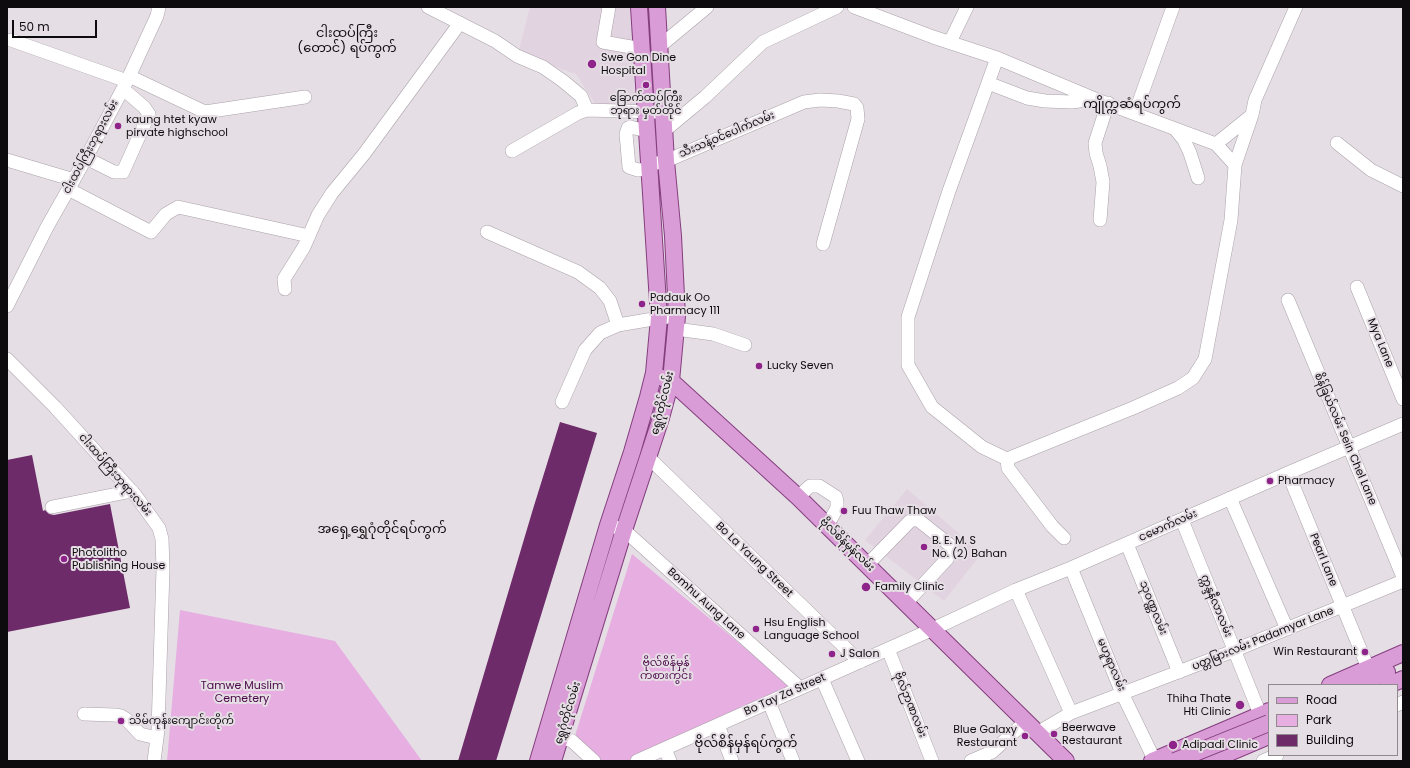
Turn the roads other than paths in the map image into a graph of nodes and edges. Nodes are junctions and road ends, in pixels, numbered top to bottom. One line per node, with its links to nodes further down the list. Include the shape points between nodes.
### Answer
1 (159, 7): 18 (street, ငါးထပ်ကြီးဘုရားလမ်း)
2 (428, 7): 12 (street)
3 (609, 7): 16 (street, via 603,42)
4 (639, 7): 16 (main road, ရွှေဂုံတိုင်လမ်း)
5 (657, 7): 15 (main road, ရွှေဂုံတိုင်လမ်း)
6 (707, 7): 15 (street)
7 (837, 7): 29 (street, via 763,42 705,97)
8 (854, 7): 14 (street)
9 (967, 7): 14 (street)
10 (1173, 7): 26 (street)
11 (1296, 7): 27 (street, via 1255,100)
12 (460, 23): 23 (street, via 564,81 581,96); 44 (street, via 364,154 332,193)
13 (12, 40): 18 (street)
14 (950, 42): 17 (street)
15 (660, 46): 25 (main road, ရွှေဂုံတိုင်လမ်း)
16 (642, 49): 24 (main road, ရွှေဂုံတိုင်လမ်း)
17 (997, 58): 19 (street); 21 (street)
18 (126, 82): 20 (street, via 205,112); 34 (street, ငါးထပ်ကြီးဘုရားလမ်း); 34 (street, via 149,114 123,172 114,172)
19 (988, 83): 21 (street, via 1027,98 1045,101 1072,102); 62 (street, via 908,316 908,365 932,407 982,447)
20 (305, 97)
21 (1095, 98): 22 (street)
22 (1108, 103): 26 (street); 42 (street, via 1095,143 1103,182)
23 (587, 110): 24 (street); 33 (street)
24 (646, 112): 25 (street); 30 (main road, ရွှေဂုံတိုင်လမ်း)
25 (664, 113): 29 (main road, ရွှေဂုံတိုင်လမ်း)
26 (1135, 114): 28 (street)
27 (1252, 115): 32 (street); 37 (street)
28 (1176, 129): 32 (street); 39 (street, via 1190,153)
29 (664, 131): 30 (main road); 36 (main road, ရွှေဂုံတိုင်လမ်း)
30 (647, 132): 38 (main road, ရွှေဂုံတိုင်လမ်း)
31 (1337, 143): 41 (street, via 1371,170)
32 (1216, 144): 37 (street)
33 (512, 151)
34 (86, 158): 40 (street, ငါးထပ်ကြီးဘုရားလမ်း)
35 (7, 160): 40 (street)
36 (666, 161): 38 (street, သီးသန့်ဝင်ပေါက်လမ်း); 45 (street, သီးသန့်ဝင်ပေါက်လမ်း, via 804,102 820,100 854,104 858,118); 51 (main road, ရွှေဂုံတိုင်လမ်း)
37 (1235, 165): 62 (street, via 1231,220 1205,359 1193,378 1178,388)
38 (649, 166): 50 (main road, ရွှေဂုံတိုင်လမ်း)
39 (1198, 178)
40 (71, 184): 44 (street, via 151,232 166,214 178,207); 49 (street, ငါးထပ်ကြီးဘုရားလမ်း)
41 (1403, 186)
42 (1100, 220)
43 (487, 232): 52 (street, via 578,272 600,288 610,301)
44 (309, 236): 47 (street, via 284,279)
45 (823, 244)
46 (1357, 287): 57 (street, Mya Lane)
47 (285, 289)
48 (1288, 300): 60 (street, စိန်ခြယ်လမ်း Sein Chel Lane)
49 (7, 306)
50 (659, 318): 51 (street); 52 (street); 55 (main road, ရွှေဂုံတိုင်လမ်း)
51 (677, 322): 53 (street); 56 (main road, ရွှေဂုံတိုင်လမ်း)
52 (618, 326): 58 (street, via 600,333 585,350)
53 (745, 345)
54 (7, 359): 64 (street, ငါးထပ်ကြီးဘုရားလမ်း)
55 (654, 372): 56 (main road, ဗိုလ်စိန်မှန်လမ်း); 69 (main road, ရွှေဂုံတိုင်လမ်း)
56 (671, 382): 61 (main road, ရွှေဂုံတိုင်လမ်း); 65 (main road, ဗိုလ်စိန်မှန်လမ်း)
57 (1403, 399)
58 (562, 402)
59 (1403, 424): 60 (street, ငမောက်လမ်း)
60 (1349, 447): 63 (street, ငမောက်လမ်း); 76 (street, စိန်ခြယ်လမ်း Sein Chel Lane)
61 (648, 457): 71 (main road, ရွှေဂုံတိုင်လမ်း); 86 (street, Bo La Yaung Street)
62 (1007, 459): 72 (street, via 1008,468)
63 (1288, 473): 66 (street, ငမောက်လမ်း); 80 (street, Pearl Lane)
64 (132, 491): 67 (street); 106 (street, ငါးထပ်ကြီးဘုရားလမ်း, via 159,528 162,539 162,627)
65 (798, 497): 70 (main road, ဗိုလ်စိန်မှန်လမ်း); 70 (street, via 810,486 819,486 836,496 837,508)
66 (1230, 498): 68 (street, ငမောက်လမ်း); 82 (street)
67 (52, 507)
68 (1182, 520): 73 (street, ငမောက်လမ်း); 84 (street, က္ကန္ဒနီလာလမ်း)
69 (608, 525): 71 (street, Bomhu Aung Lane); 104 (main road, ရွှေဂုံတိုင်လမ်း)
70 (827, 526): 74 (main road, ဗိုလ်စိန်မှန်လမ်း)
71 (624, 530): 95 (street, Bomhu Aung Lane); 104 (main road, ရွှေဂုံတိုင်လမ်း)
72 (1064, 538)
73 (1127, 544): 75 (street, ငမောက်လမ်း); 89 (street, သုဝဏ္ဏလမ်း)
74 (867, 565): 79 (main road, ဗိုလ်စိန်မှန်လမ်း); 79 (street, via 910,521 917,519 951,546 947,559)
75 (1071, 568): 78 (street, ငမောက်လမ်း); 96 (street, မဟူရာလမ်း)
76 (1403, 577)
77 (1403, 581): 80 (street, ပတ္တမြားလမ်း Padamyar Lane)
78 (1016, 590): 81 (street, ငမောက်လမ်း); 98 (street)
79 (906, 603): 81 (main road, ဗိုလ်စိန်မှန်လမ်း)
80 (1342, 607): 82 (street, ပတ္တမြားလမ်း Padamyar Lane); 88 (street, Pearl Lane)
81 (933, 629): 83 (street, Bo Tay Za Street); 102 (main road, ဗိုလ်စိန်မှန်လမ်း)
82 (1287, 629): 84 (street, ပတ္တမြားလမ်း Padamyar Lane)
83 (888, 649): 86 (street, Bo Tay Za Street); 119 (street, ဗိုလ်ဉာဏလမ်း)
84 (1234, 651): 89 (street, ပတ္တမြားလမ်း Padamyar Lane); 100 (street, က္ကန္ဒနီလာလမ်း)
85 (1403, 653): 88 (main road)
86 (860, 662): 90 (street, Bo Tay Za Street)
87 (1403, 664): 93 (main road)
88 (1368, 668): 92 (main road)
89 (1179, 672): 96 (street, ပတ္တမြားလမ်း Padamyar Lane)
90 (822, 679): 95 (street, Bo Tay Za Street); 118 (street)
91 (1403, 679): 94 (main road)
92 (1332, 684)
93 (1361, 684)
94 (1391, 684)
95 (800, 688): 97 (street, Bo Tay Za Street)
96 (1122, 692): 98 (street, ပတ္တမြားလမ်း Padamyar Lane); 122 (street, မဟူရာလမ်း)
97 (769, 702): 101 (street, Bo Tay Za Street); 117 (street)
98 (1071, 713): 102 (street, ပတ္တမြားလမ်း Padamyar Lane)
99 (84, 714): 106 (street, via 121,716 140,734)
100 (1266, 716): 103 (street, က္ကန္ဒနီလာလမ်း); 107 (main road); 123 (main road, bridge)
101 (718, 725): 108 (street, Bo Tay Za Street); 116 (street)
102 (1031, 727): 120 (street, ပတ္တမြားလမ်း Padamyar Lane, via 992,752); 121 (main road, ဗိုလ်စိန်မှန်လမ်း)
103 (1268, 729)
104 (554, 735): 111 (main road, ရွှေဂုံတိုင်လမ်း); 112 (main road, ရွှေဂုံတိုင်လမ်း); 113 (street, via 572,741)
105 (1268, 736): 125 (main road)
106 (157, 738): 110 (street, ငါးထပ်ကြီးဘုရားလမ်း)
107 (1191, 745): 122 (main road); 124 (main road)
108 (665, 749): 114 (street, Bo Tay Za Street); 115 (street)
109 (1275, 756): 126 (street)
110 (154, 761)
111 (538, 761)
112 (553, 761)
113 (594, 761)
114 (637, 761)
115 (670, 761)
116 (732, 761)
117 (793, 761)
118 (858, 761)
119 (932, 761)
120 (971, 761)
121 (1066, 761)
122 (1154, 761)
123 (1175, 761)
124 (1198, 761)
125 (1210, 761)
126 (1263, 761)

